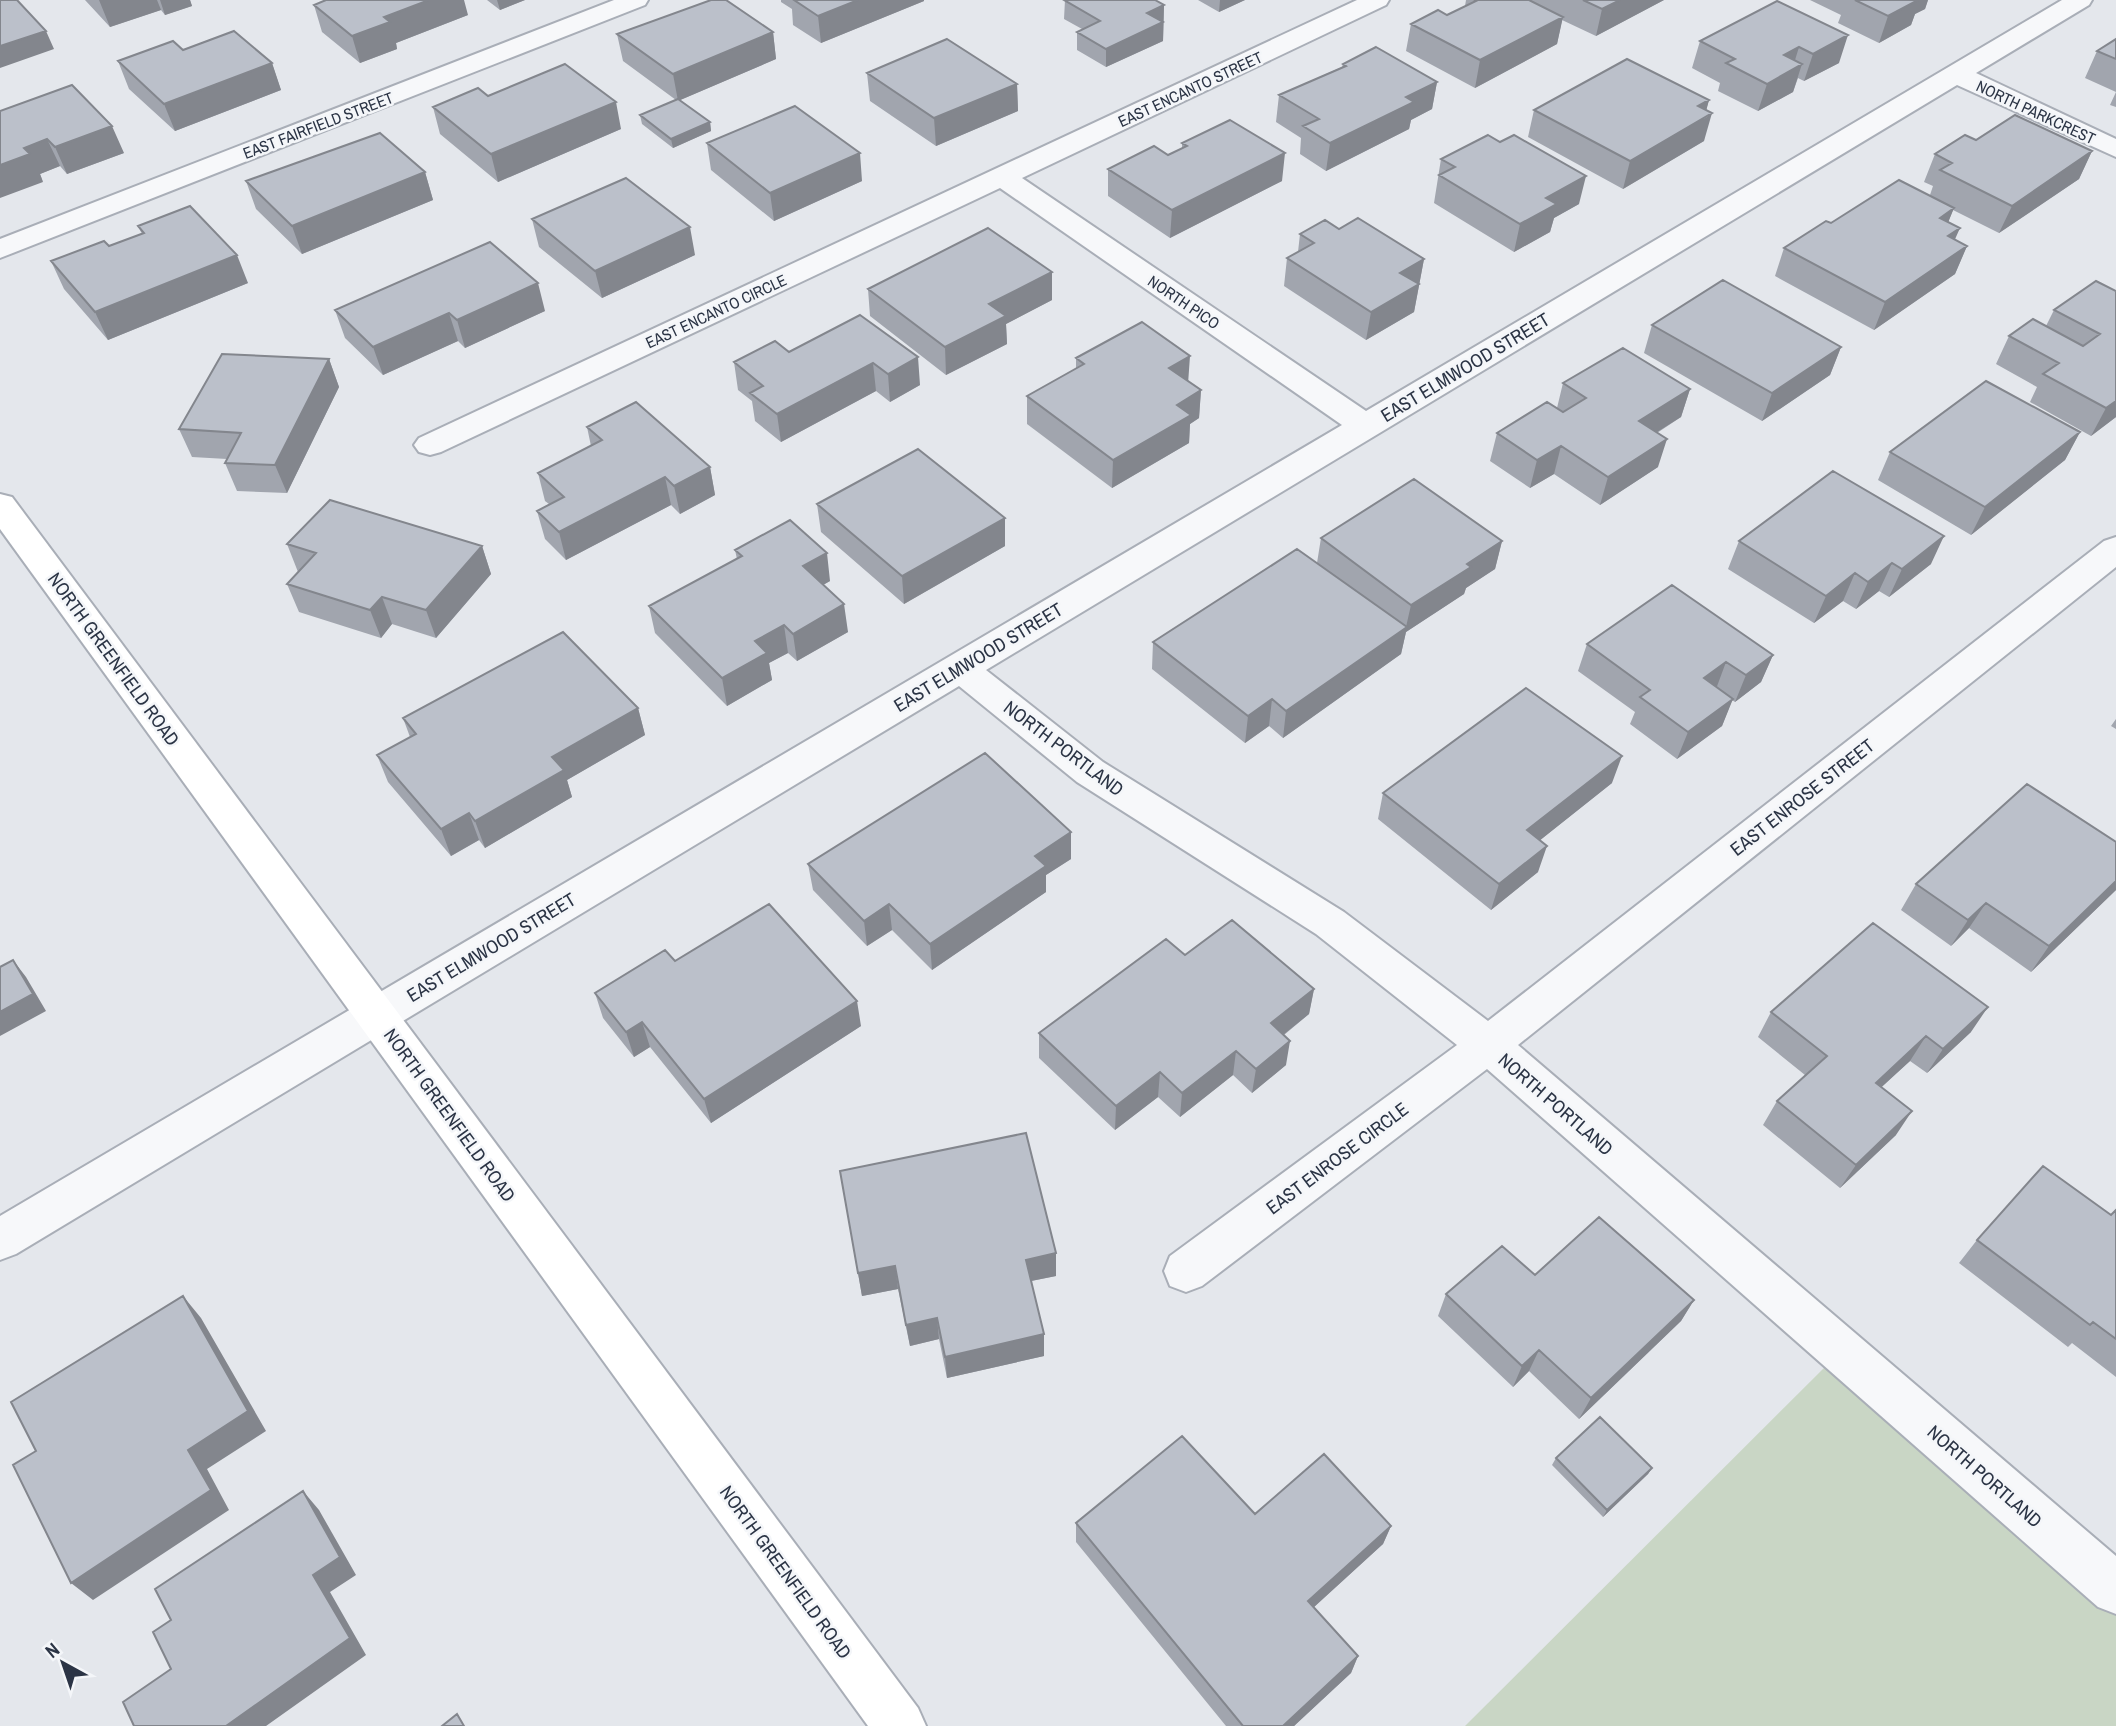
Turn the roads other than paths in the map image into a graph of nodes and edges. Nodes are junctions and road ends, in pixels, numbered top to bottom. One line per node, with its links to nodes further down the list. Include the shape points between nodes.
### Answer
1 (636, 0): 7 (street, EAST FAIRFIELD STREET)
2 (1377, 0): 6 (street, EAST ENCANTO STREET)
3 (2080, 0): 4 (street, EAST ELMWOOD STREET)
4 (1956, 74): 5 (street, NORTH PARKCREST); 8 (street, EAST ELMWOOD STREET)
5 (2116, 149)
6 (1002, 177): 8 (street, NORTH PICO); 9 (street, EAST ENCANTO CIRCLE)
7 (0, 249)
8 (1366, 426): 12 (street, EAST ELMWOOD STREET)
9 (430, 446)
10 (0, 505): 13 (main road, NORTH GREENFIELD ROAD)
11 (2116, 549): 14 (street, EAST ENROSE STREET)
12 (960, 668): 13 (street, EAST ELMWOOD STREET); 14 (street, NORTH PORTLAND, via 1090,772 1330,923)
13 (376, 1016): 15 (street, EAST ELMWOOD STREET); 18 (main road, NORTH GREENFIELD ROAD)
14 (1488, 1045): 16 (street, EAST ENROSE CIRCLE); 17 (street, NORTH PORTLAND)
15 (0, 1240)
16 (1186, 1271)
17 (2116, 1589)
18 (900, 1726)

